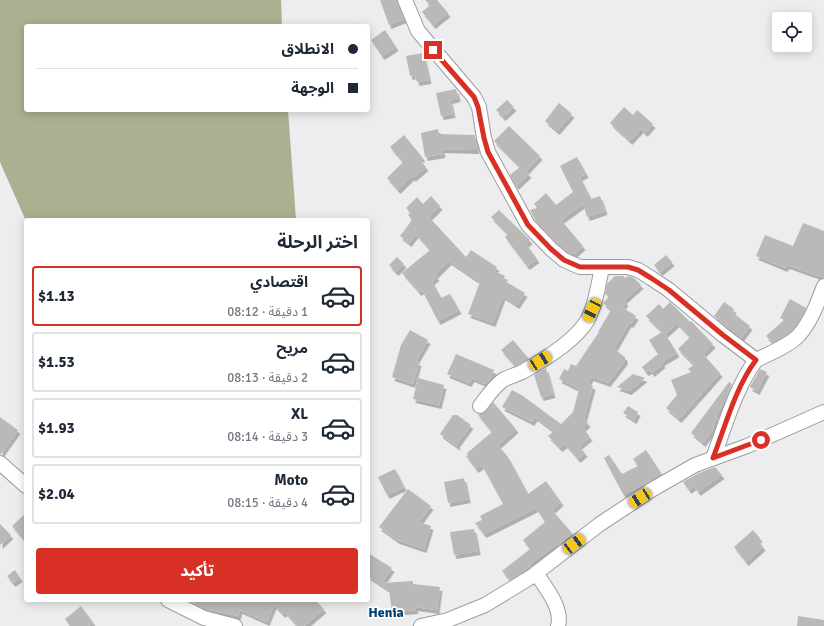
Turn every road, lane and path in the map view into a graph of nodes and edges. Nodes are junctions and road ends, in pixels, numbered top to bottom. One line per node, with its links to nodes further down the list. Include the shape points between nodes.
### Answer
1 (405, 0): 2 (street, via 418,31 474,97 488,152 528,225 564,260 580,267)
2 (602, 268): 4 (street, via 628,267 638,270); 5 (street, via 592,310 575,335 565,345 497,385)
3 (824, 286): 4 (street, via 810,318 798,336)
4 (756, 360): 7 (street, via 742,383)
5 (480, 406)
6 (824, 412): 7 (street)
7 (713, 458): 10 (street, via 695,465 653,489 600,524)
8 (0, 463): 9 (street)
9 (24, 484)
10 (536, 573): 13 (street, via 485,605 448,620); 14 (street, via 558,611)
11 (172, 602): 12 (street, via 204,618)
12 (235, 626)
13 (421, 626)
14 (558, 626)

